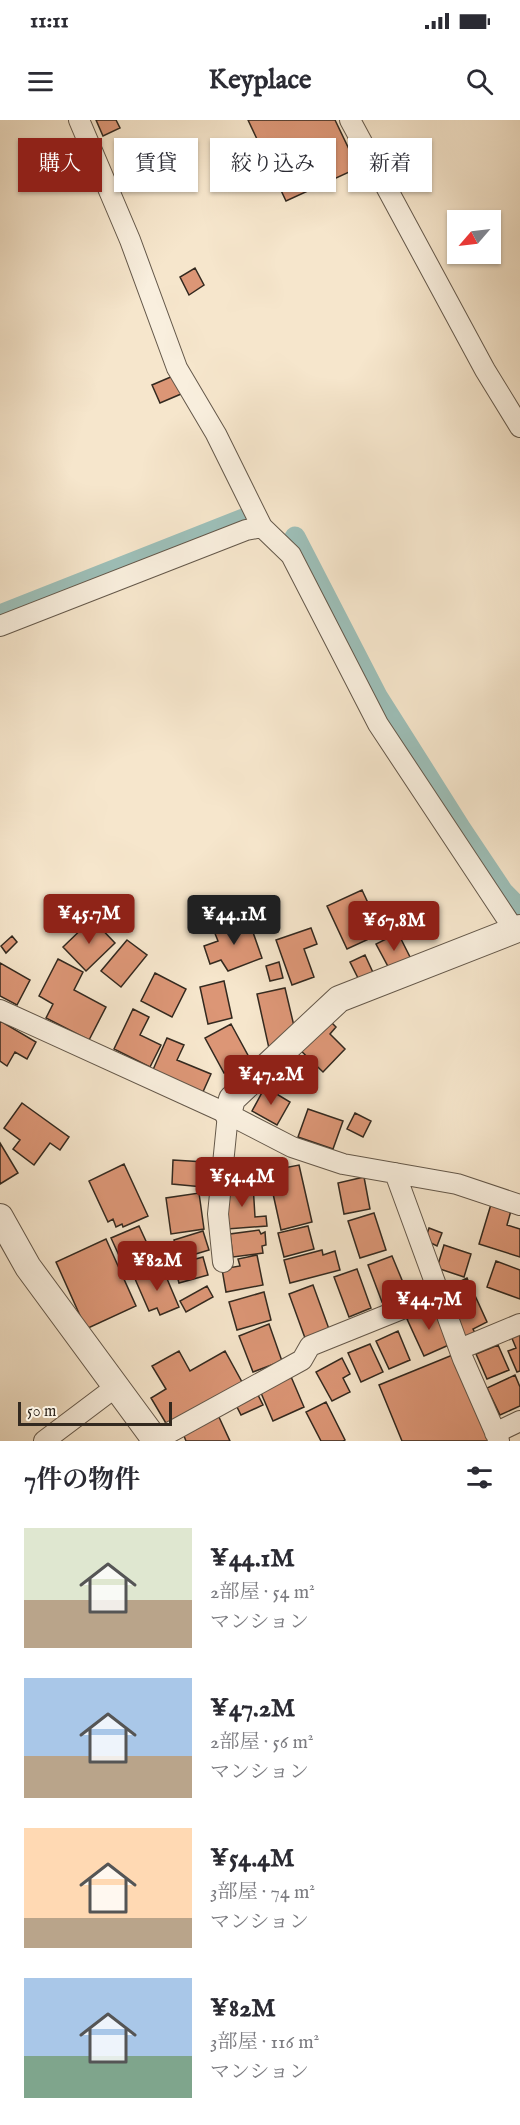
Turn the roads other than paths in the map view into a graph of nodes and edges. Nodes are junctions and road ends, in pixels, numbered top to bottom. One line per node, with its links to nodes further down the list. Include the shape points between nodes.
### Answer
1 (79, 120): 4 (street, via 130,240 177,368 216,434)
2 (350, 120): 3 (street, via 485,370)
3 (520, 427)
4 (262, 527): 5 (street); 6 (street, via 291,555 378,724)
5 (0, 626)
6 (517, 930): 8 (street, via 339,999 232,1099)
7 (0, 1010): 8 (street)
8 (228, 1114): 9 (street, via 292,1147 343,1164); 12 (street, via 218,1214)
9 (395, 1173): 10 (street, via 457,1184); 13 (street)
10 (520, 1205)
11 (0, 1217): 16 (street, via 28,1267)
12 (223, 1262)
13 (440, 1294): 15 (street); 20 (street, via 310,1346 302,1360)
14 (520, 1324): 15 (street)
15 (460, 1349): 18 (street)
16 (117, 1386): 19 (street); 20 (street)
17 (520, 1421): 18 (street)
18 (497, 1437)
19 (44, 1441)
20 (156, 1441)

